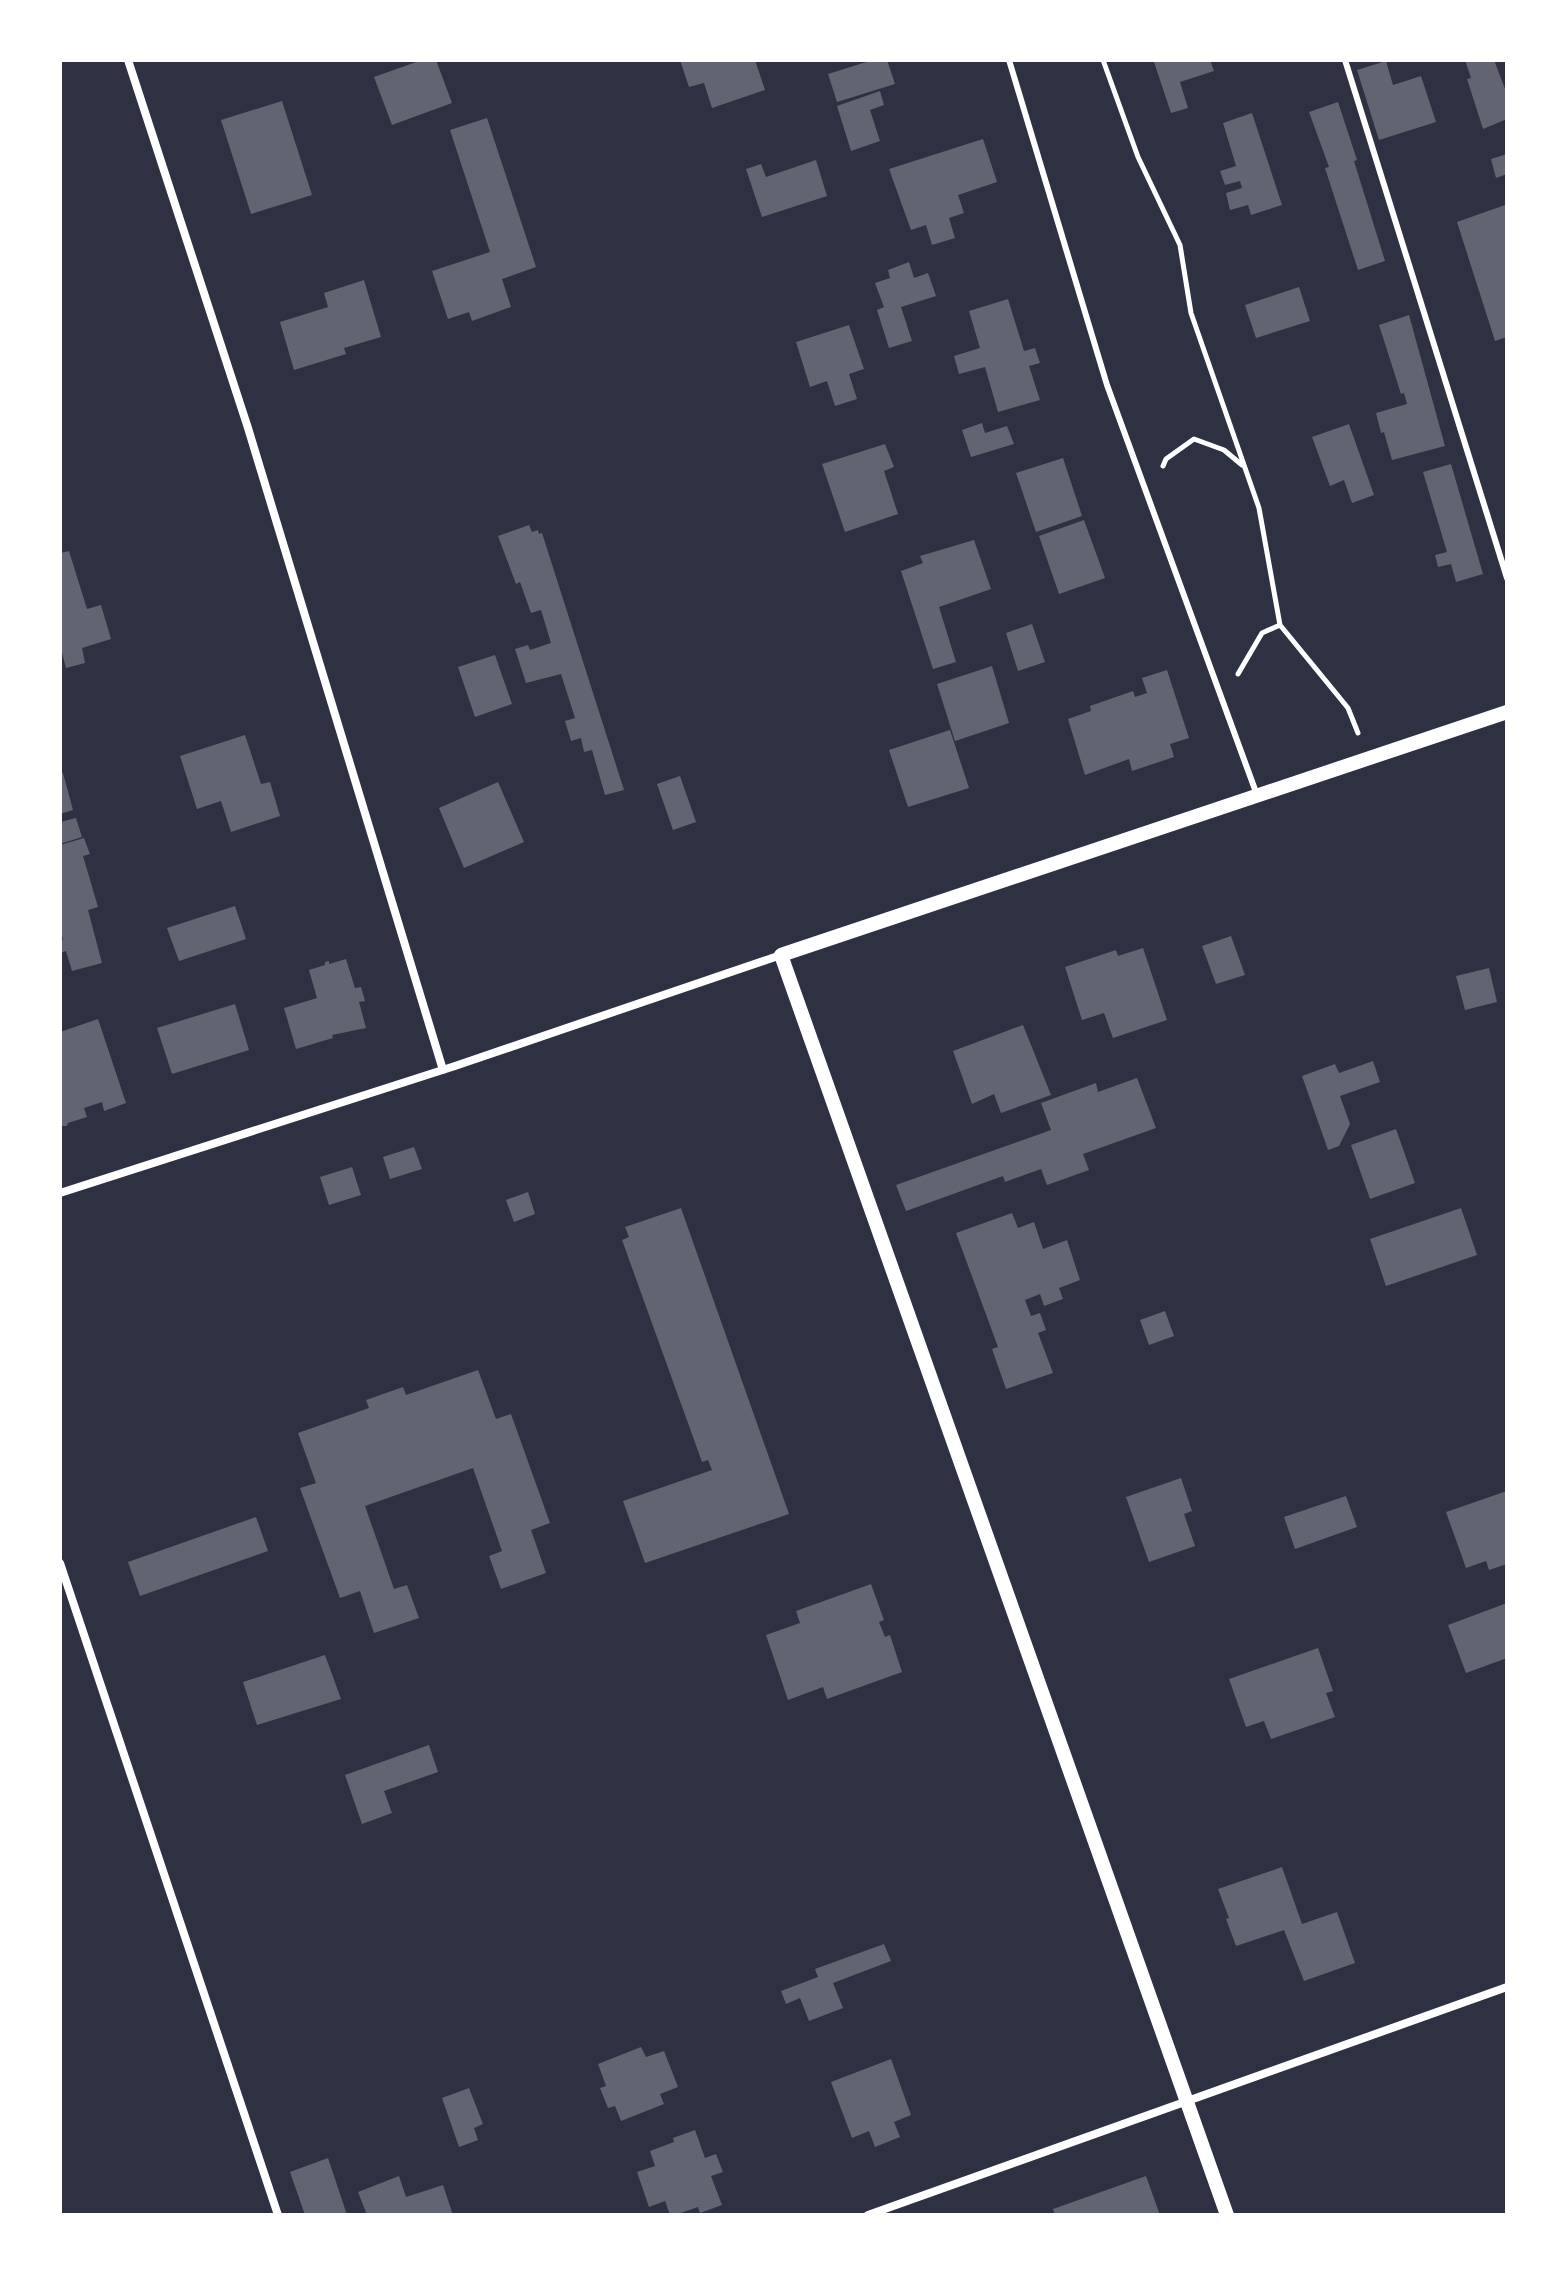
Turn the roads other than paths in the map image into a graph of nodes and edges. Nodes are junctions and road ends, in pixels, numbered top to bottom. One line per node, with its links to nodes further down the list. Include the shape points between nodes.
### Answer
1 (128, 60): 8 (street, via 248,428)
2 (1009, 60): 6 (lane, via 1107,385)
3 (1345, 60): 4 (lane)
4 (1507, 578)
5 (1507, 712): 6 (street)
6 (1257, 795): 7 (street)
7 (781, 955): 8 (street); 12 (street)
8 (443, 1070): 9 (street)
9 (60, 1193)
10 (60, 1563): 13 (street)
11 (1507, 1987): 12 (street)
12 (1187, 2100): 14 (street); 15 (street)
13 (278, 2215)
14 (868, 2215)
15 (1227, 2215)

